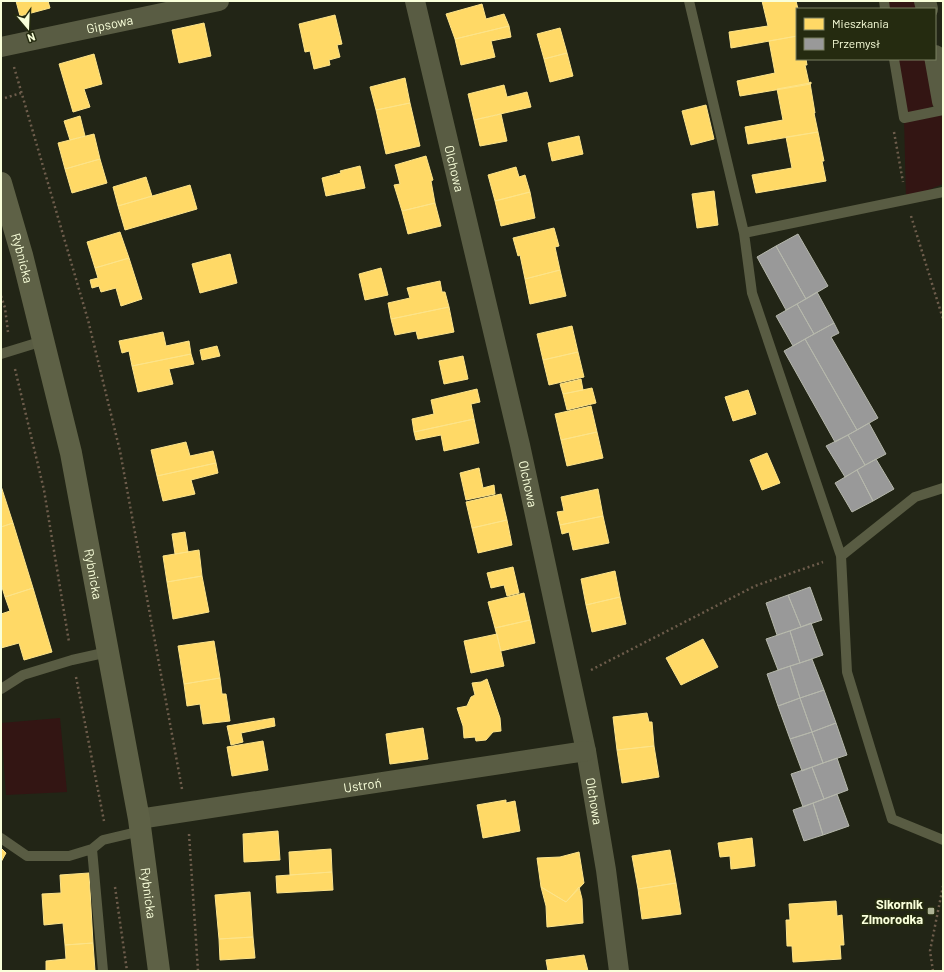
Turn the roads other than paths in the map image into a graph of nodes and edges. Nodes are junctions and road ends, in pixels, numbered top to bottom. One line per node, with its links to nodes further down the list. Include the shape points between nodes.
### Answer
1 (219, 1): 4 (street, Gipsowa)
2 (415, 1): 18 (street, Olchowa, via 520,445)
3 (689, 1): 11 (lane)
4 (5, 46)
5 (894, 60): 8 (lane, via 904,118)
6 (936, 60): 7 (street)
7 (943, 101)
8 (943, 110)
9 (1, 183): 12 (main road, Rybnicka)
10 (943, 192): 11 (lane)
11 (744, 233): 15 (lane, via 752,293)
12 (43, 341): 13 (lane); 16 (main road, Rybnicka, via 71,453)
13 (1, 354)
14 (943, 488): 15 (lane, via 915,497)
15 (841, 556): 21 (lane, via 847,672 892,819)
16 (108, 652): 17 (lane, via 23,675); 19 (main road, Rybnicka)
17 (1, 689)
18 (586, 751): 19 (street, Ustroń, via 186,812); 25 (street, Olchowa, via 606,870)
19 (140, 825): 22 (lane, via 103,840); 24 (main road, Rybnicka)
20 (1, 838): 22 (lane, via 27,856 69,856)
21 (943, 840)
22 (92, 849): 23 (lane)
23 (103, 971)
24 (158, 971)
25 (619, 971)

